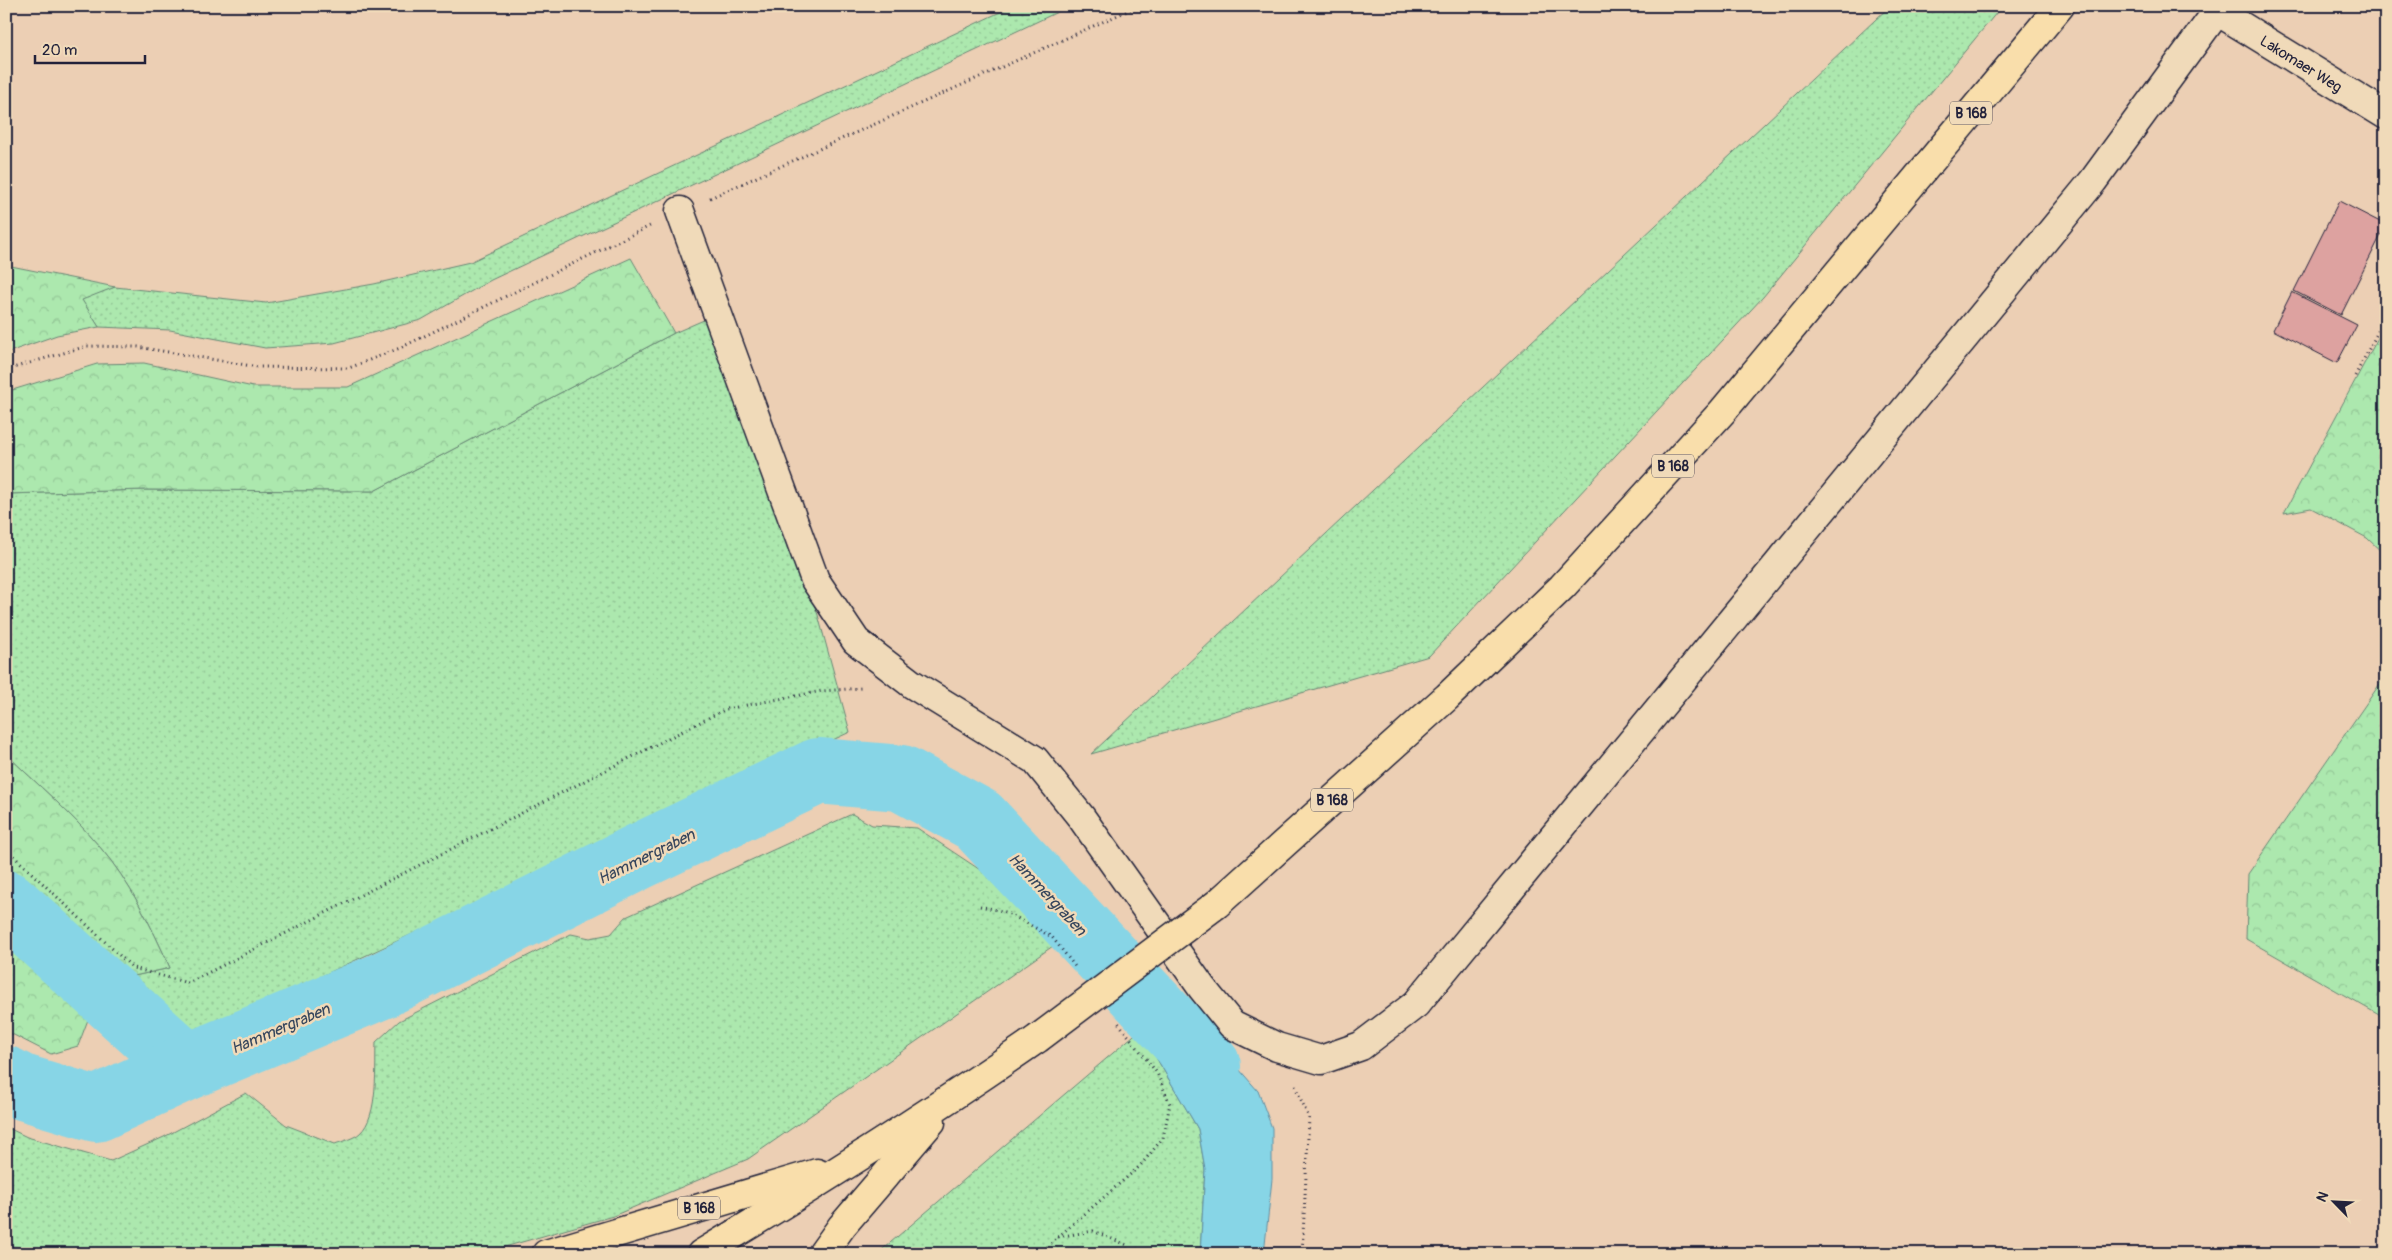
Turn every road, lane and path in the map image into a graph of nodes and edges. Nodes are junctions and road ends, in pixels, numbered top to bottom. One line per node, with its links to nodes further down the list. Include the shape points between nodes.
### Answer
1 (1138, 6): 5 (path)
2 (2060, 6): 15 (main road, B 168, bridge, via 1722,412 1562,587 1217,904)
3 (2219, 9): 4 (street, Lakomaer Weg); 14 (street, via 2093,182 1416,1004 1361,1046 1320,1060)
4 (2386, 115)
5 (680, 212): 7 (path, via 400,348 349,368 258,367 138,347 87,346); 9 (street, via 815,580 856,641)
6 (2386, 316): 8 (path)
7 (6, 370)
8 (2355, 376)
9 (912, 684): 10 (path, via 822,691 726,709 188,983 133,968); 14 (street, via 1035,760 1081,817 1202,988 1232,1025)
10 (6, 849)
11 (980, 906): 12 (path, via 1006,912 1052,936)
12 (1081, 974)
13 (1116, 1020): 17 (path, via 1157,1073 1170,1104 1162,1138 1140,1166)
14 (1277, 1047): 23 (path, via 1309,1118)
15 (951, 1099): 16 (main road, B 168); 20 (main road, via 842,1226)
16 (852, 1163): 18 (main road, B 168); 19 (main road, B 168)
17 (1058, 1237): 21 (path); 22 (path, via 1093,1231 1127,1245)
18 (546, 1254)
19 (701, 1254)
20 (822, 1254)
21 (1040, 1254)
22 (1127, 1254)
23 (1302, 1254)

